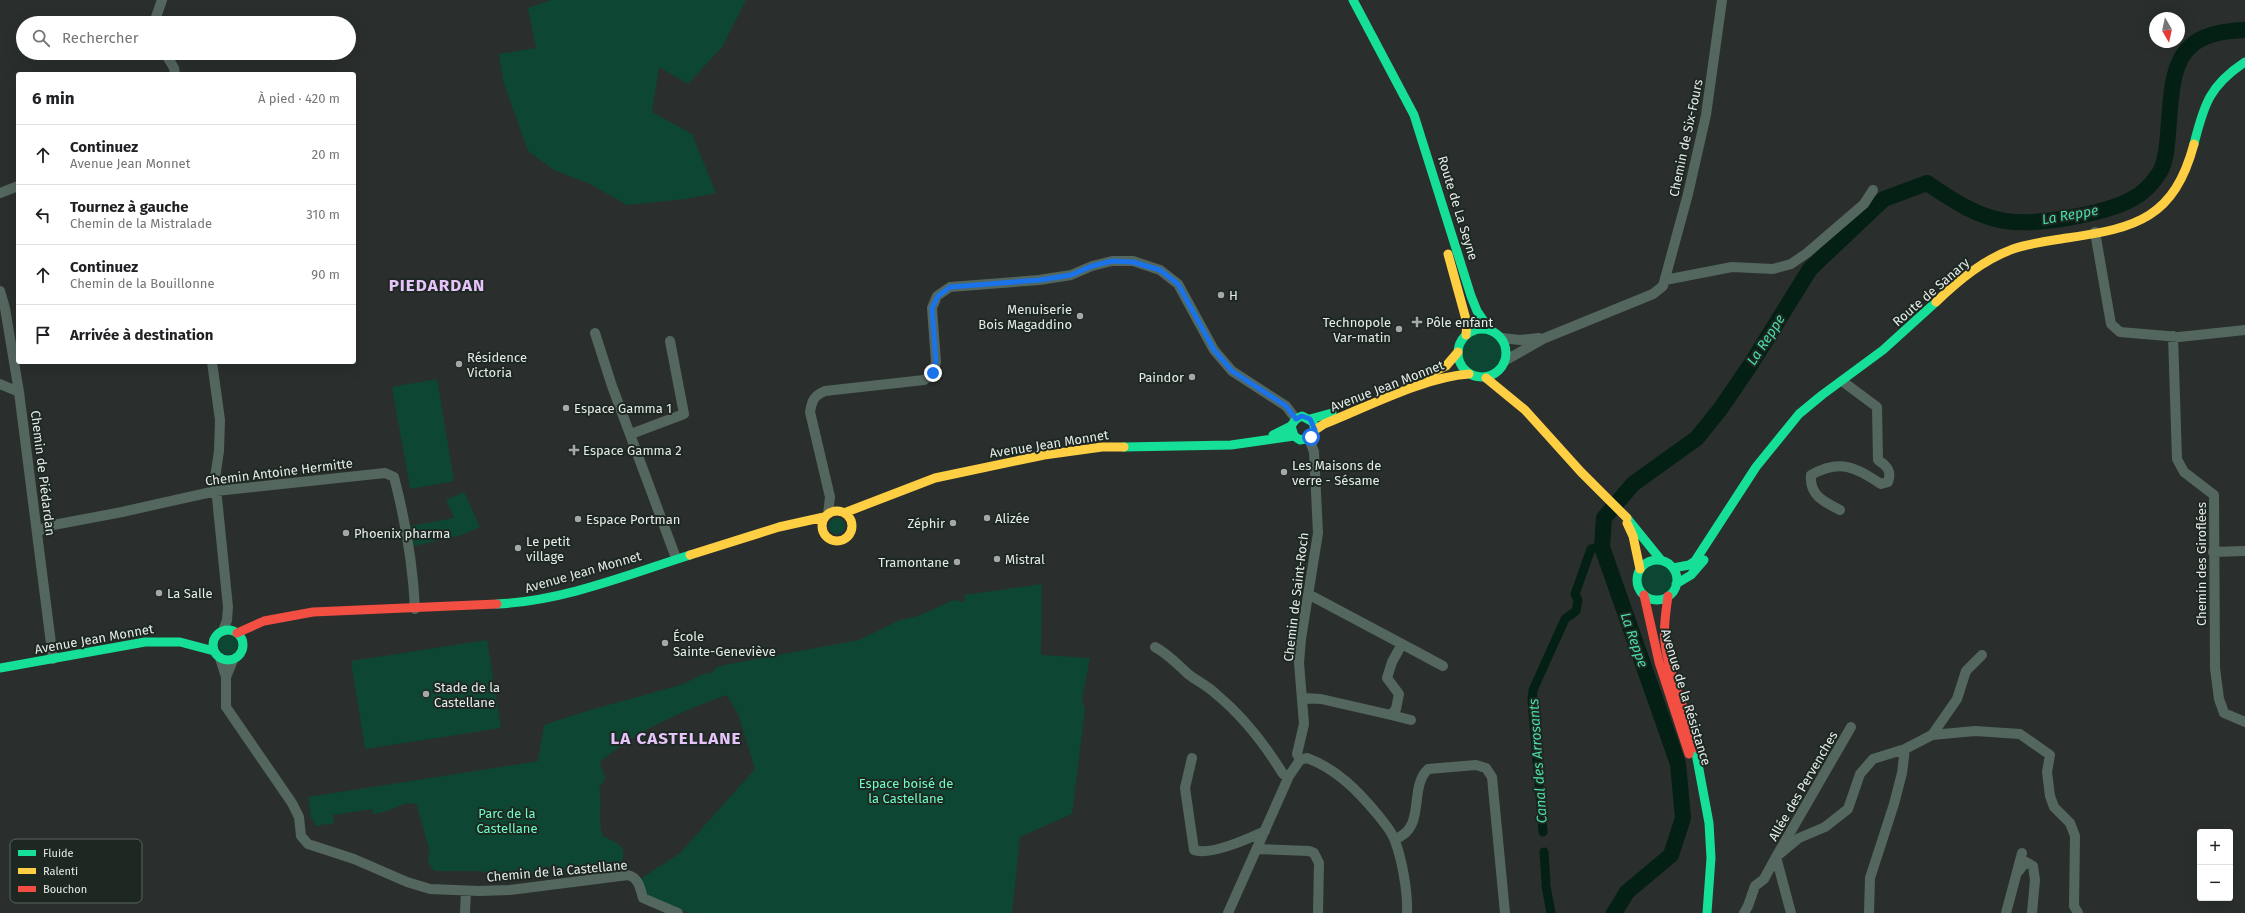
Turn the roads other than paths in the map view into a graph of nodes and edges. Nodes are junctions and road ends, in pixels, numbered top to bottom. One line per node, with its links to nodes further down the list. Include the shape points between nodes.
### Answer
1 (162, 0): 4 (street)
2 (1353, 0): 8 (main road, Route de La Seyne)
3 (1722, 0): 13 (street, Chemin de Six-Fours, via 1706,115)
4 (156, 16)
5 (169, 60): 7 (street)
6 (2245, 62): 12 (main road, Route de Sanary, via 2223,76 2211,92 2198,121 2186,166 2173,195 2152,214 2119,228)
7 (175, 72)
8 (1402, 94): 15 (main road, Route de La Seyne, via 1414,115 1430,160 1471,296 1477,311); 18 (main road, Route de La Seyne, via 1461,298 1467,323)
9 (16, 187): 11 (street)
10 (1873, 190): 13 (street, via 1864,204 1807,254 1791,264 1773,269 1732,267)
11 (0, 192)
12 (2095, 232): 19 (street, via 2111,324 2120,332); 28 (main road, Route de Sanary, via 2030,244 1994,258 1969,274 1896,340)
13 (1664, 283): 21 (street, via 1653,294)
14 (0, 291): 30 (street, Chemin de Piédardan)
15 (1490, 330): 18 (main road, via 1482,329); 20 (main road)
16 (2245, 330): 19 (street)
17 (594, 333): 34 (street)
18 (1466, 335): 23 (main road)
19 (2173, 336): 51 (street, Chemin des Giroflées, via 2177,459 2184,472 2214,495)
20 (1502, 338): 21 (street); 25 (main road, via 1507,352)
21 (1545, 338): 25 (street)
22 (670, 340): 34 (street, via 684,414)
23 (1458, 352): 26 (main road, via 1460,365); 32 (main road, Avenue Jean Monnet, via 1438,371 1330,414)
24 (212, 364): 39 (street, via 220,420)
25 (1504, 364): 27 (main road, via 1498,372); 31 (main road, via 1506,379)
26 (1470, 374): 27 (main road); 35 (main road, Avenue Jean Monnet, via 1433,380 1324,424)
27 (1486, 378): 31 (main road)
28 (1842, 381): 38 (main road, Route de Sanary, via 1819,396 1799,414 1761,460); 42 (street, via 1877,407 1878,460 1887,467 1891,475 1888,482 1882,484 1852,467 1818,471 1811,475 1810,483 1814,493 1824,502)
29 (0, 384): 30 (street)
30 (19, 392): 49 (street, Chemin de Piédardan)
31 (1517, 400): 45 (main road)
32 (1310, 419): 33 (main road, Avenue Jean Monnet, via 1302,416); 35 (main road)
33 (1293, 422): 36 (main road); 37 (main road, Avenue Jean Monnet); 40 (street, via 1286,406 1232,371 1214,350 1178,284 1160,270 1133,262 1112,261 1071,275 1040,280 950,287 938,296 932,308 936,362 933,373 924,380 825,391 817,394 812,400 810,412)
34 (631, 434): 52 (street)
35 (1312, 434): 36 (main road, Avenue Jean Monnet, via 1300,440); 57 (street, Chemin de Saint-Roch, via 1318,533)
36 (1294, 436): 37 (main road, Avenue Jean Monnet)
37 (1262, 440): 41 (main road, Avenue Jean Monnet, via 1223,446 1102,447 1056,453 935,478 904,488)
38 (1742, 490): 54 (main road, Route de Sanary, via 1695,561); 56 (main road, Route de Sanary, via 1713,548 1692,575)
39 (216, 491): 49 (street, Chemin Antoine Hermitte, via 48,526); 60 (street, Chemin Antoine Hermitte, via 385,473 394,478 404,523); 62 (street, via 228,607)
40 (830, 497): 43 (street); 44 (street)
41 (870, 504): 43 (main road, Avenue Jean Monnet); 47 (main road, Avenue Jean Monnet)
42 (1840, 510)
43 (843, 512): 44 (main road, via 837,511); 47 (main road, via 850,519)
44 (826, 516): 46 (main road, Avenue Jean Monnet); 48 (main road, via 822,522)
45 (1624, 517): 53 (main road, via 1645,538); 55 (main road, via 1633,536)
46 (792, 524): 48 (main road, Avenue Jean Monnet); 52 (main road, Avenue Jean Monnet)
47 (852, 528): 48 (main road, via 847,537 838,541 829,539)
48 (822, 531)
49 (37, 532): 69 (street, Chemin de Piédardan)
50 (2245, 551): 51 (street)
51 (2213, 552): 77 (street, Chemin des Giroflées, via 2215,668 2219,699 2224,712)
52 (676, 558): 60 (main road, Avenue Jean Monnet, via 582,589 531,602)
53 (1661, 560): 54 (main road); 55 (main road, via 1649,561)
54 (1673, 568): 56 (main road)
55 (1640, 569): 58 (main road, via 1638,586)
56 (1676, 584): 59 (main road)
57 (1308, 594): 65 (street); 74 (street, Chemin de Saint-Roch, via 1300,647)
58 (1644, 595): 59 (main road, via 1656,600); 84 (main road, Avenue de la Résistance, via 1659,662)
59 (1668, 596): 84 (main road, Avenue de la Résistance, via 1665,614 1666,647 1676,689 1692,730)
60 (415, 610): 61 (main road, Avenue Jean Monnet, via 312,612 278,617)
61 (257, 624): 62 (main road, Avenue Jean Monnet); 63 (main road)
62 (227, 633): 63 (main road); 64 (main road, Avenue Jean Monnet); 67 (main road, via 213,643)
63 (243, 642): 70 (main road, via 240,655)
64 (193, 643): 67 (main road, Avenue Jean Monnet); 69 (main road, Avenue Jean Monnet, via 179,640 145,642)
65 (1402, 644): 71 (street); 75 (street, via 1387,678 1399,694 1396,709)
66 (1155, 647): 83 (street, via 1166,653 1241,716 1283,774)
67 (217, 654): 70 (main road); 73 (street, Chemin de la Castellane)
68 (1982, 656): 79 (street, via 1966,671 1957,699)
69 (53, 659): 72 (main road, Avenue Jean Monnet)
70 (233, 660): 73 (street, Chemin de la Castellane)
71 (1443, 666)
72 (0, 668)
73 (226, 677): 91 (street, Chemin de la Castellane, via 226,707 292,803 299,817 301,836 308,844 422,886)
74 (1302, 698): 75 (street, via 1321,699); 81 (street, Chemin de Saint-Roch)
75 (1391, 715): 76 (street)
76 (1411, 720)
77 (2245, 722)
78 (1851, 727): 89 (street, Allée des Pervenches)
79 (1932, 735): 80 (street); 104 (street, via 1975,731 2013,732 2048,752 2050,755 2047,772 2054,807 2070,823 2075,836 2074,906)
80 (1905, 749): 89 (street, via 1873,759 1860,774 1848,809 1825,827 1799,838); 101 (street, via 1894,804 1870,878)
81 (1303, 755): 83 (street, Chemin de Saint-Roch); 86 (street, via 1335,772 1352,785)
82 (1192, 758): 85 (street, via 1185,788 1194,850 1208,851)
83 (1289, 776): 85 (street, Chemin de Saint-Roch)
84 (1707, 806): 98 (main road, Avenue de la Résistance, via 1711,846)
85 (1265, 831): 87 (street, Chemin de Saint-Roch)
86 (1395, 839): 96 (street, via 1405,882); 97 (street, via 1401,838 1412,827 1420,782 1428,769 1476,765 1486,768 1492,777)
87 (1257, 849): 94 (street, Chemin de Saint-Roch); 95 (street, via 1314,853 1319,863)
88 (2022, 853): 90 (street)
89 (1776, 857): 99 (street, Allée des Pervenches, via 1764,879 1755,886); 100 (street)
90 (2018, 872): 102 (street); 103 (street, via 2026,862 2033,866 2035,880)
91 (466, 891): 92 (street); 93 (street, Chemin de la Castellane, via 510,890 628,875 638,881 643,898)
92 (465, 913)
93 (678, 913)
94 (1228, 913)
95 (1318, 913)
96 (1407, 913)
97 (1505, 913)
98 (1706, 913)
99 (1744, 913)
100 (1791, 913)
101 (1869, 913)
102 (2006, 913)
103 (2032, 913)
104 (2078, 913)

